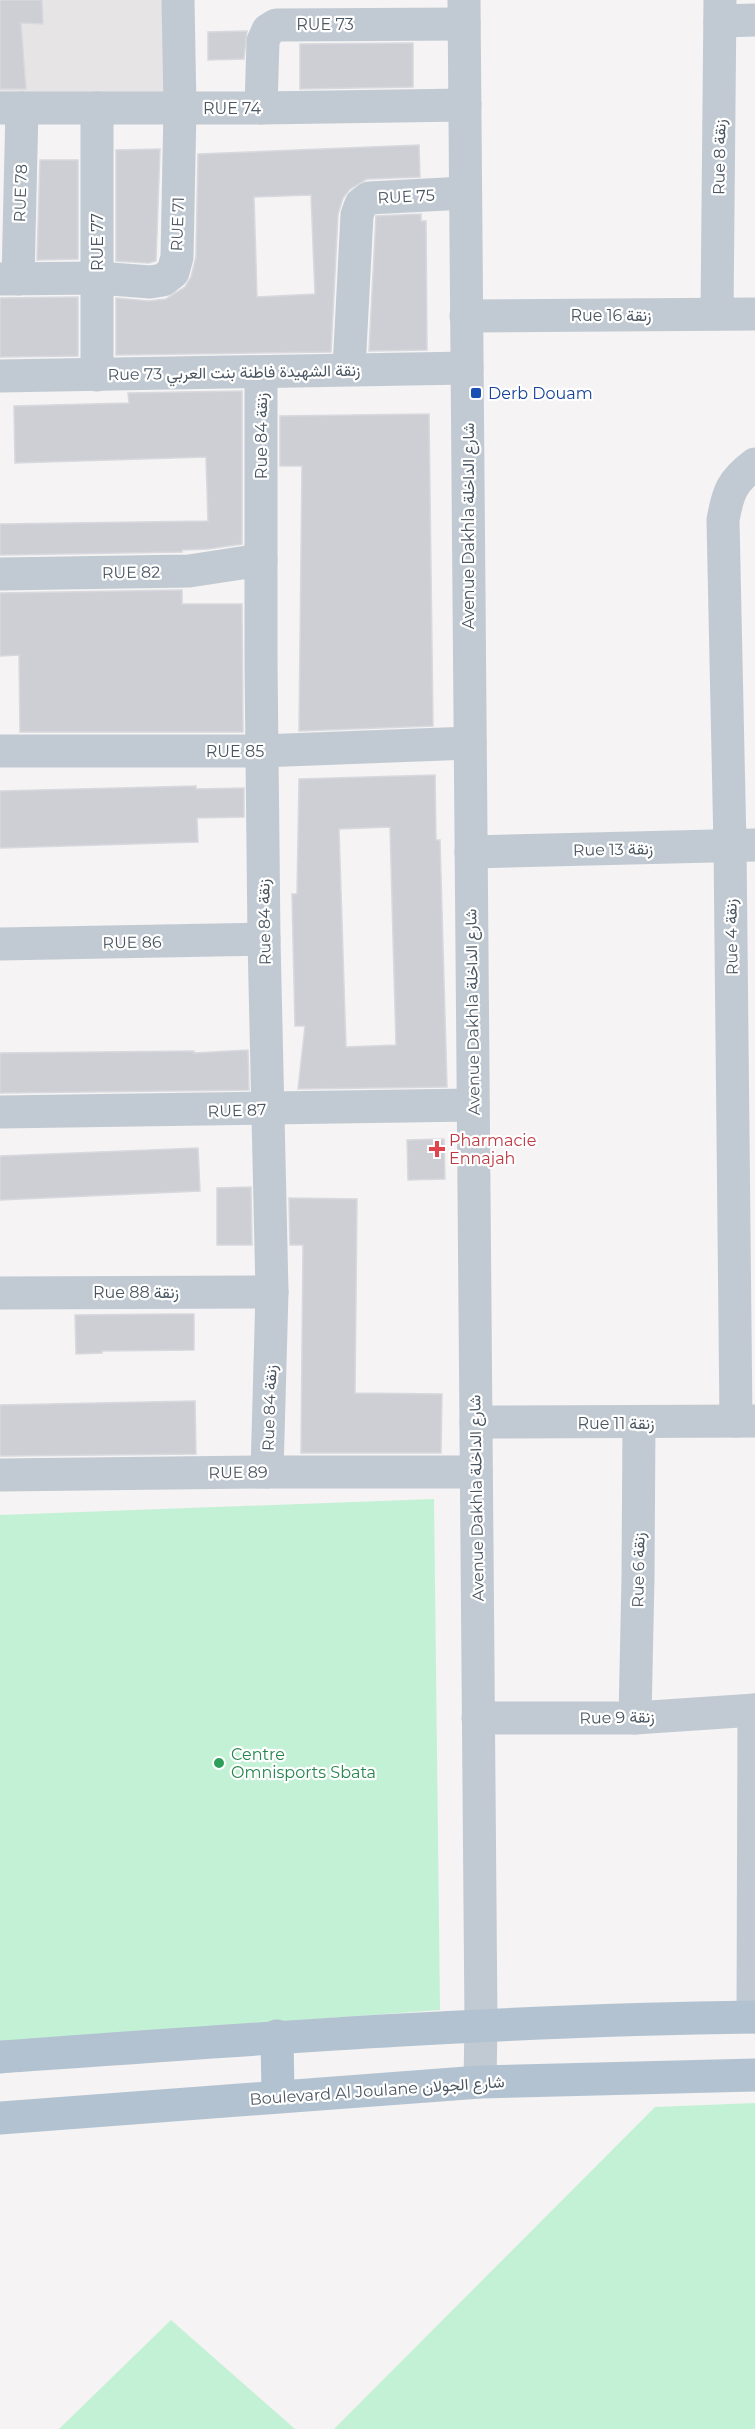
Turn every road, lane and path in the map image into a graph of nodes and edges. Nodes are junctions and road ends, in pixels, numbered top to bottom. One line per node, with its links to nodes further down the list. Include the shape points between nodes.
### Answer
1 (178, 0): 8 (street, RUE 71)
2 (720, 10): 4 (street); 13 (street, Rue 8 زنقة)
3 (464, 12): 5 (street, Avenue Dakhla شارع الداخلة); 9 (street, RUE 73, via 276,25 268,30 263,41)
4 (755, 20)
5 (465, 105): 9 (street, RUE 74); 10 (street, Avenue Dakhla شارع الداخلة)
6 (11, 108): 7 (street, RUE 74); 12 (street, RUE 78)
7 (97, 108): 8 (street, RUE 74); 11 (street, RUE 77)
8 (180, 108): 9 (street, RUE 74); 11 (street, RUE 71, via 177,257 173,272 163,280 150,282)
9 (261, 108)
10 (465, 193): 15 (street, Avenue Dakhla شارع الداخلة); 17 (street, RUE 75, via 369,198 361,204 357,215)
11 (98, 278): 12 (street, RUE 71); 19 (street, RUE 77)
12 (9, 279)
13 (717, 314): 14 (street, Rue 16 زنقة); 15 (street, Rue 16 زنقة)
14 (755, 314)
15 (466, 316): 16 (street, Avenue Dakhla شارع الداخلة)
16 (467, 368): 17 (street, Rue 73 زنقة الشهيدة فاطنة بنت العربي); 24 (street, Avenue Dakhla شارع الداخلة)
17 (349, 369): 18 (street, Rue 73 زنقة الشهيدة فاطنة بنت العربي)
18 (261, 372): 19 (street, Rue 73 زنقة الشهيدة فاطنة بنت العربي); 22 (street, Rue 84 زنقة)
19 (98, 375): 20 (street, Rue 73 زنقة الشهيدة فاطنة بنت العربي)
20 (0, 376)
21 (755, 464): 27 (street, Rue 4 زنقة, via 737,478 727,497 723,520)
22 (261, 560): 23 (street, RUE 82, via 189,572); 26 (street, Rue 84 زنقة)
23 (0, 574)
24 (470, 743): 26 (street, RUE 85); 28 (street, Avenue Dakhla شارع الداخلة)
25 (0, 751): 26 (street, RUE 85)
26 (261, 751): 29 (street, Rue 84 زنقة)
27 (743, 846): 28 (street, Rue 13 زنقة); 36 (street, Rue 4 زنقة)
28 (471, 852): 31 (street, Avenue Dakhla شارع الداخلة)
29 (264, 939): 30 (street, RUE 86); 32 (street, Rue 84 زنقة)
30 (0, 944)
31 (473, 1105): 32 (street, RUE 87); 37 (street, Avenue Dakhla شارع الداخلة)
32 (269, 1109): 33 (street, RUE 87); 34 (street, Rue 84 زنقة)
33 (0, 1112)
34 (272, 1292): 35 (street, Rue 88 زنقة); 39 (street, Rue 84 زنقة)
35 (0, 1293)
36 (746, 1421): 38 (street, Rue 11 زنقة)
37 (476, 1422): 38 (street, Rue 11 زنقة); 40 (street, Avenue Dakhla شارع الداخلة)
38 (639, 1423): 44 (street, Rue 6 زنقة)
39 (267, 1472): 40 (street, RUE 89); 41 (street, RUE 89)
40 (476, 1472): 43 (street, Avenue Dakhla شارع الداخلة)
41 (0, 1475)
42 (755, 1710): 44 (street, Rue 9 زنقة); 45 (street)
43 (478, 1718): 44 (street, Rue 9 زنقة); 46 (street, Avenue Dakhla شارع الداخلة)
44 (635, 1718)
45 (754, 2017): 46 (main road)
46 (481, 2024): 47 (main road); 50 (street, Avenue Dakhla شارع الداخلة)
47 (277, 2036): 48 (main road); 51 (main road)
48 (0, 2057)
49 (755, 2076): 50 (main road, Boulevard Al Joulane شارع الجولان)
50 (480, 2082): 51 (main road, Boulevard Al Joulane شارع الجولان)
51 (278, 2096): 52 (main road, Boulevard Al Joulane شارع الجولان)
52 (0, 2118)

